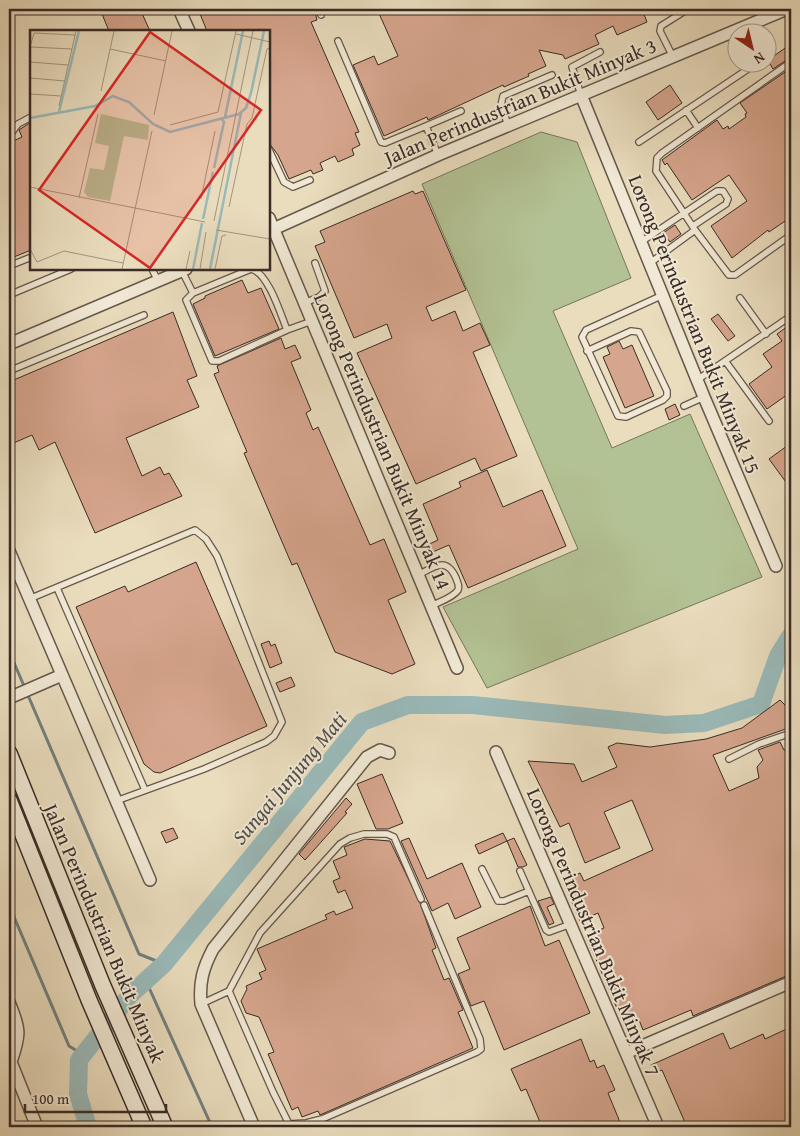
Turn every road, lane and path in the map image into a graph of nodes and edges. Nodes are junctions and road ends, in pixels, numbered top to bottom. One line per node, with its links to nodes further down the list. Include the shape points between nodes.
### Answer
1 (179, 9): 4 (street)
2 (688, 9): 7 (lane, via 661,26)
3 (787, 9): 7 (street, Jalan Perindustrian Bukit Minyak 3)
4 (189, 30)
5 (338, 41): 16 (lane, via 381,142)
6 (600, 52): 11 (lane, via 572,67)
7 (673, 56): 11 (street, Jalan Perindustrian Bukit Minyak 3)
8 (791, 62): 17 (lane)
9 (743, 72): 12 (lane)
10 (552, 75): 15 (lane, via 503,96 501,105)
11 (581, 95): 15 (street, Jalan Perindustrian Bukit Minyak 3); 27 (street, Lorong Perindustrian Bukit Minyak 15)
12 (686, 110): 17 (lane); 19 (lane)
13 (461, 111): 16 (lane)
14 (30, 118): 18 (lane, via 18,124)
15 (508, 125): 21 (street, Jalan Perindustrian Bukit Minyak 3)
16 (426, 126): 21 (lane)
17 (698, 128): 23 (lane, via 662,153 656,165 656,171)
18 (9, 136)
19 (639, 142)
20 (270, 152): 22 (lane, via 288,185 292,187)
21 (438, 155): 25 (street, Jalan Perindustrian Bukit Minyak 3)
22 (310, 180)
23 (683, 213): 24 (lane); 24 (lane, via 717,191 723,191 728,199 726,204); 27 (lane)
24 (694, 228): 26 (lane, via 725,272 732,275); 30 (lane)
25 (271, 230): 40 (street, Lorong Perindustrian Bukit Minyak 14)
26 (791, 235)
27 (641, 242): 30 (street, Lorong Perindustrian Bukit Minyak 15)
28 (29, 258): 31 (lane)
29 (315, 263): 40 (lane, via 325,290 319,297)
30 (650, 263): 37 (street, Lorong Perindustrian Bukit Minyak 15)
31 (9, 266)
32 (69, 270): 38 (lane)
33 (152, 270): 35 (lane)
34 (184, 270): 35 (street); 36 (lane)
35 (158, 281): 46 (street)
36 (192, 293): 44 (lane, via 255,270 266,282); 44 (lane, via 186,300 212,361 219,361)
37 (663, 294): 47 (lane, via 586,330 582,337); 50 (street, Lorong Perindustrian Bukit Minyak 15)
38 (9, 296)
39 (740, 298): 45 (lane)
40 (304, 302): 43 (street, Lorong Perindustrian Bukit Minyak 14)
41 (144, 315): 49 (lane)
42 (791, 316): 45 (lane)
43 (312, 321): 44 (lane); 56 (street, Lorong Perindustrian Bukit Minyak 14)
44 (287, 330)
45 (766, 334): 48 (lane)
46 (9, 344)
47 (587, 351): 47 (lane, via 620,418 656,404 667,396 637,330)
48 (726, 362): 50 (lane); 53 (lane)
49 (9, 371)
50 (697, 380): 51 (street, Lorong Perindustrian Bukit Minyak 15)
51 (704, 398): 52 (lane); 55 (street, Lorong Perindustrian Bukit Minyak 15)
52 (684, 406)
53 (769, 421)
54 (9, 551): 58 (street)
55 (776, 566)
56 (418, 575): 59 (street, Lorong Perindustrian Bukit Minyak 14); 59 (lane, via 438,565 452,570 458,585 454,594)
57 (56, 588): 58 (lane); 68 (lane); 68 (lane, via 195,530 206,539 217,556 282,722 266,742 204,770)
58 (29, 599): 61 (street)
59 (431, 606): 60 (street, Lorong Perindustrian Bukit Minyak 14)
60 (457, 668)
61 (62, 675): 62 (street); 70 (street)
62 (9, 698)
63 (791, 734): 67 (lane)
64 (496, 752): 75 (street, Lorong Perindustrian Bukit Minyak 7)
65 (9, 753): 85 (main road, Jalan Perindustrian Bukit Minyak, via 103,986)
66 (389, 753): 79 (street, via 380,750 366,757 214,949 202,971)
67 (729, 758)
68 (145, 790): 70 (lane)
69 (9, 800): 84 (main road, Jalan Perindustrian Bukit Minyak)
70 (116, 800): 73 (street)
71 (482, 870): 74 (lane, via 498,901)
72 (520, 872): 74 (lane)
73 (150, 880)
74 (529, 891): 75 (lane, via 546,930 549,932)
75 (571, 924): 80 (street, Lorong Perindustrian Bukit Minyak 7)
76 (791, 982): 80 (street)
77 (230, 991): 79 (lane); 82 (lane); 82 (lane, via 260,933 335,848 350,838 374,833 394,837 480,1039 480,1049 322,1119)
78 (9, 1002): 81 (street, via 19,1039)
79 (201, 1004): 86 (street)
80 (626, 1053): 88 (street, Lorong Perindustrian Bukit Minyak 7)
81 (10, 1060): 83 (street)
82 (289, 1124): 87 (lane)
83 (37, 1127)
84 (144, 1127)
85 (165, 1127)
86 (254, 1127)
87 (283, 1127)
88 (658, 1127)

